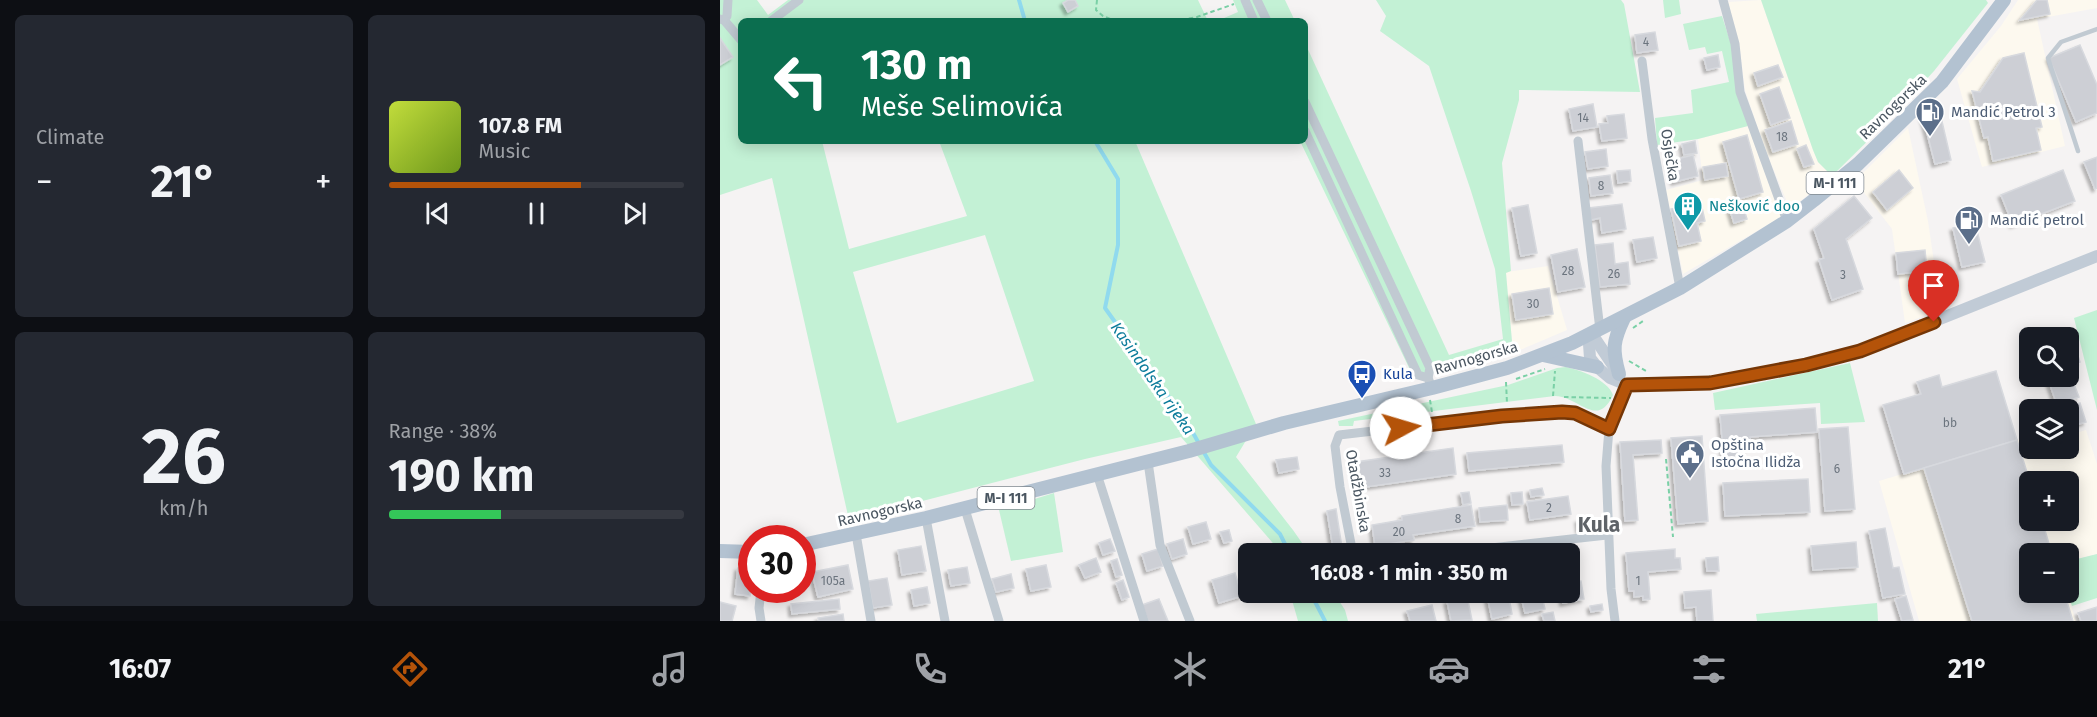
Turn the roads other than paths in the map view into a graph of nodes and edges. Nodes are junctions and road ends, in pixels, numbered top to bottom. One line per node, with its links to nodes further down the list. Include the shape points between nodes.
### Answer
1 (728, 0): 10 (street, via 727,16)
2 (799, 0): 7 (street)
3 (1245, 0): 8 (street)
4 (1257, 0): 9 (street)
5 (1723, 0): 18 (street, via 1735,44 1740,92)
6 (2004, 0): 18 (main road, Ravnogorska / M-I 111, via 1942,82 1858,164)
7 (775, 18)
8 (1253, 18)
9 (1266, 18)
10 (722, 19): 12 (street)
11 (2097, 29): 17 (lane, via 2061,42 2048,58)
12 (738, 37)
13 (1642, 61): 20 (street, Osječka, via 1652,139)
14 (1308, 108): 26 (street, via 1430,368)
15 (1308, 137): 26 (street, via 1418,375)
16 (1578, 141): 22 (street)
17 (2078, 151)
18 (1787, 221): 20 (main road, Ravnogorska / M-I 111)
19 (2097, 256): 25 (main road, via 1860,351 1710,383)
20 (1680, 288): 21 (main road, Ravnogorska / M-I 111)
21 (1624, 318): 22 (main road, Ravnogorska / M-I 111); 25 (main road, via 1613,349)
22 (1596, 332): 23 (main road, Ravnogorska / M-I 111); 24 (main road, via 1589,352); 25 (main road)
23 (1543, 355): 24 (main road); 26 (main road, Ravnogorska / M-I 111)
24 (1597, 367): 25 (main road, via 1610,378)
25 (1623, 379): 27 (street)
26 (1430, 388): 28 (main road, Ravnogorska / M-I 111, via 1284,423)
27 (1609, 429): 33 (street, via 1605,466); 35 (street, Otadžbinska, via 1575,413 1562,412 1339,435 1335,446)
28 (1148, 462): 29 (main road, Ravnogorska / M-I 111); 45 (street, via 1160,545)
29 (1097, 474): 30 (main road, Ravnogorska / M-I 111); 44 (street)
30 (965, 508): 31 (main road, Ravnogorska / M-I 111); 43 (street)
31 (926, 519): 32 (main road, Ravnogorska / M-I 111); 42 (street)
32 (856, 534): 34 (main road, Ravnogorska / M-I 111); 41 (street)
33 (1607, 535): 36 (street); 46 (street)
34 (816, 542)
35 (1351, 543)
36 (1535, 543)
37 (720, 551): 38 (main road)
38 (738, 552)
39 (760, 603): 40 (street)
40 (761, 621)
41 (871, 621)
42 (945, 621)
43 (999, 621)
44 (1144, 621)
45 (1190, 621)
46 (1615, 621)

